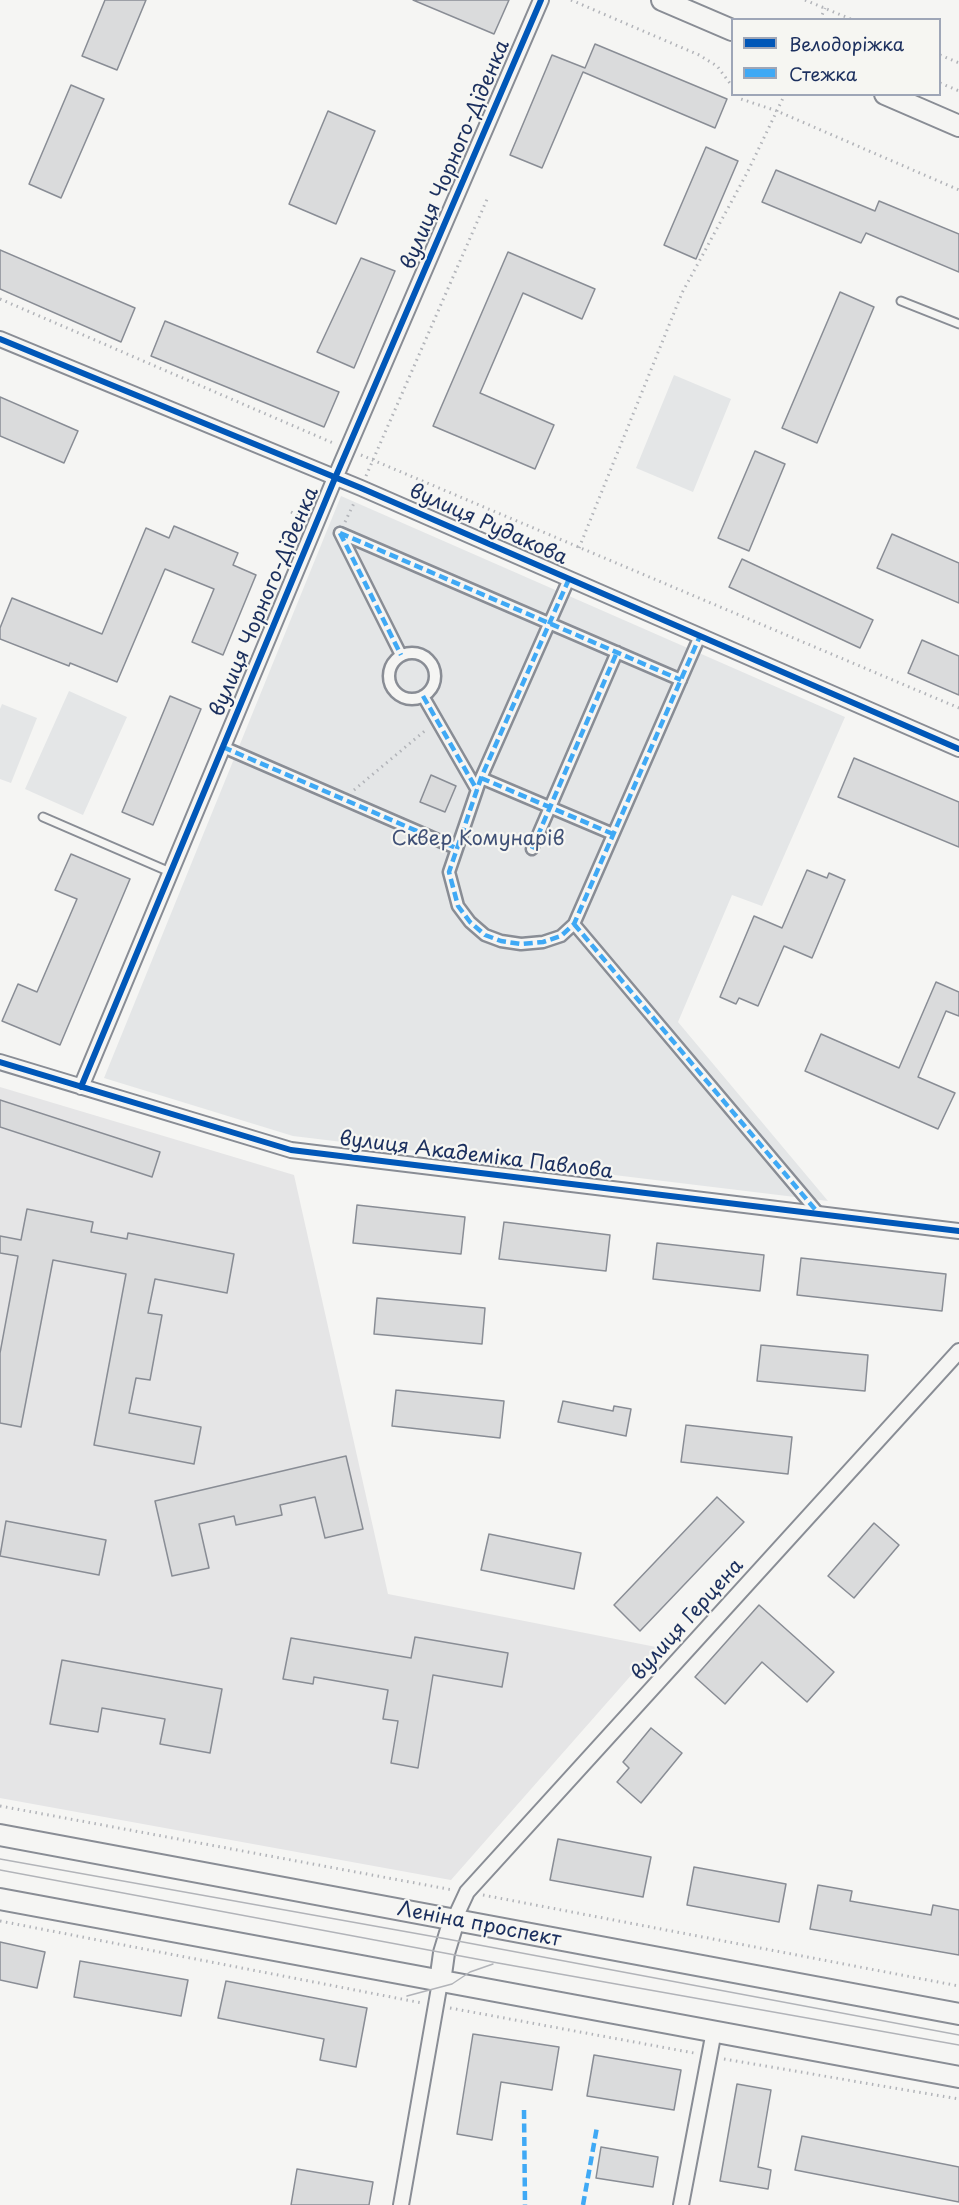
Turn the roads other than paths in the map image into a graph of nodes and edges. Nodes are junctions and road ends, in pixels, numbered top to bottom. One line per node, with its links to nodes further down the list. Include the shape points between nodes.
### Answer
1 (542, 0): 9 (street, вулиця Чорного-Діденка)
2 (662, 0): 3 (main road)
3 (731, 30)
4 (890, 96): 5 (main road)
5 (959, 126)
6 (901, 301): 7 (lane)
7 (959, 324)
8 (0, 339): 9 (street, вулиця Рудакова)
9 (335, 478): 10 (street, вулиця Рудакова); 17 (street, вулиця Чорного-Діденка)
10 (569, 579): 11 (street); 12 (street, вулиця Рудакова)
11 (550, 623): 13 (street); 14 (street, via 340,533); 19 (street)
12 (700, 636): 15 (street); 18 (street, вулиця Рудакова)
13 (617, 652): 15 (street); 21 (street)
14 (401, 654): 16 (street, via 423,655 434,669 434,683); 16 (street, via 389,669 391,687 407,699)
15 (681, 680): 23 (street)
16 (423, 696): 20 (street)
17 (223, 747): 24 (street); 26 (street, вулиця Чорного-Діденка)
18 (959, 749)
19 (481, 778): 20 (street); 21 (street)
20 (477, 790): 24 (street)
21 (549, 807): 23 (street); 25 (street)
22 (43, 817): 26 (lane)
23 (613, 834): 27 (street)
24 (456, 848): 27 (street, via 449,872 458,906 484,934 521,944 543,942 561,936)
25 (532, 849)
26 (170, 872): 29 (street, вулиця Чорного-Діденка)
27 (573, 924): 30 (street)
28 (0, 1062): 29 (street, вулиця Академіка Павлова)
29 (81, 1087): 30 (street, вулиця Академіка Павлова, via 291,1150)
30 (819, 1214): 31 (street, вулиця Академіка Павлова)
31 (959, 1231)
32 (959, 1351): 35 (street, вулиця Герцена, via 467,1892)
33 (0, 1835): 35 (main road, Леніна проспект)
34 (0, 1899): 36 (main road)
35 (454, 1920): 36 (main road); 37 (main road, Леніна проспект)
36 (440, 1982): 38 (main road); 40 (street)
37 (959, 2014)
38 (714, 2031): 39 (main road); 41 (street)
39 (959, 2077)
40 (401, 2205)
41 (681, 2205)

